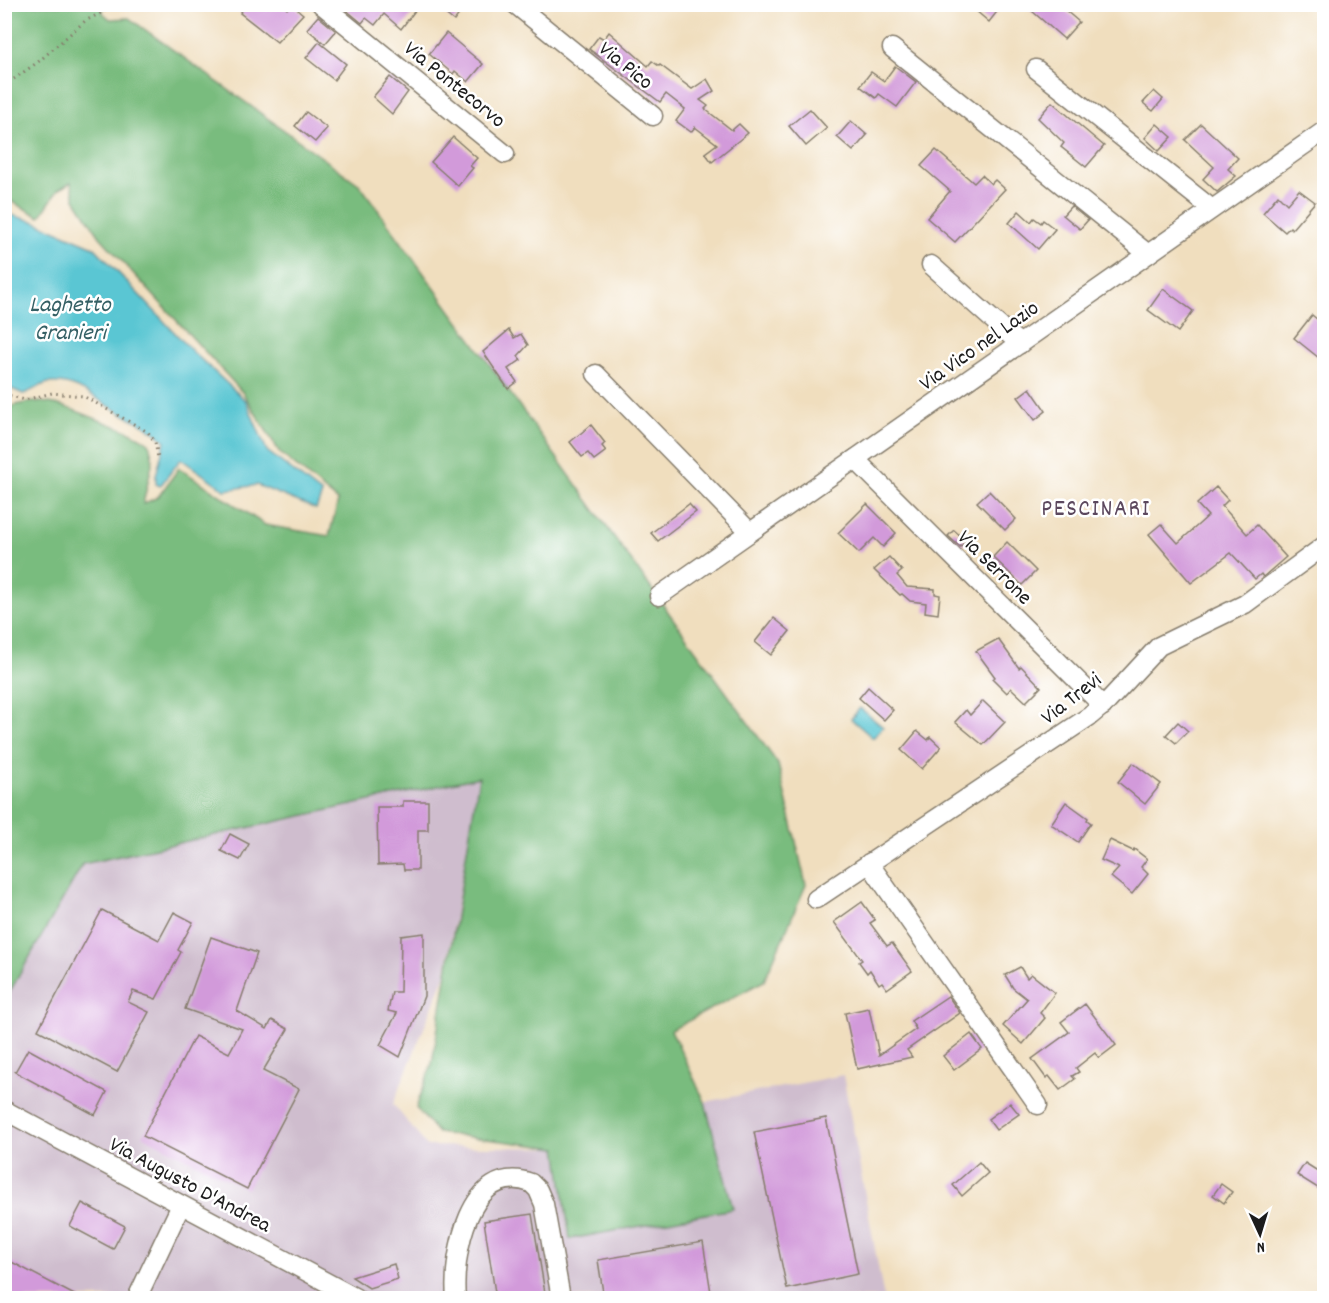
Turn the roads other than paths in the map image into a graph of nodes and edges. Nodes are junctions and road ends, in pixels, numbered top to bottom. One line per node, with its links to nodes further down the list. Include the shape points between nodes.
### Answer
1 (321, 4): 7 (street, Via Pontecorvo)
2 (515, 4): 5 (street, Via Pico)
3 (892, 48): 9 (street)
4 (1036, 69): 8 (street)
5 (653, 116)
6 (1324, 131): 8 (street, Via Vico nel Lazio)
7 (505, 154)
8 (1212, 209): 9 (street, Via Vico nel Lazio)
9 (1148, 254): 11 (street, Via Vico nel Lazio)
10 (931, 265): 11 (street)
11 (1020, 344): 13 (street, Via Vico nel Lazio)
12 (596, 374): 14 (street)
13 (855, 459): 14 (street, Via Vico nel Lazio); 17 (street, Via Serrone)
14 (750, 532): 16 (street, Via Vico nel Lazio)
15 (1324, 546): 17 (street, Via Trevi, via 1239,607 1159,646)
16 (659, 596)
17 (1103, 706): 18 (street, Via Trevi)
18 (869, 863): 19 (street, Via Trevi); 20 (street)
19 (816, 899)
20 (1038, 1105)
21 (4, 1110): 22 (street, Via Augusto D'Andrea)
22 (181, 1205): 23 (street); 24 (street, Via Augusto D'Andrea)
23 (137, 1299)
24 (356, 1299)
25 (456, 1299): 26 (street, via 457,1256 465,1221 489,1190 504,1180 514,1179 531,1183 542,1199)
26 (561, 1299)

